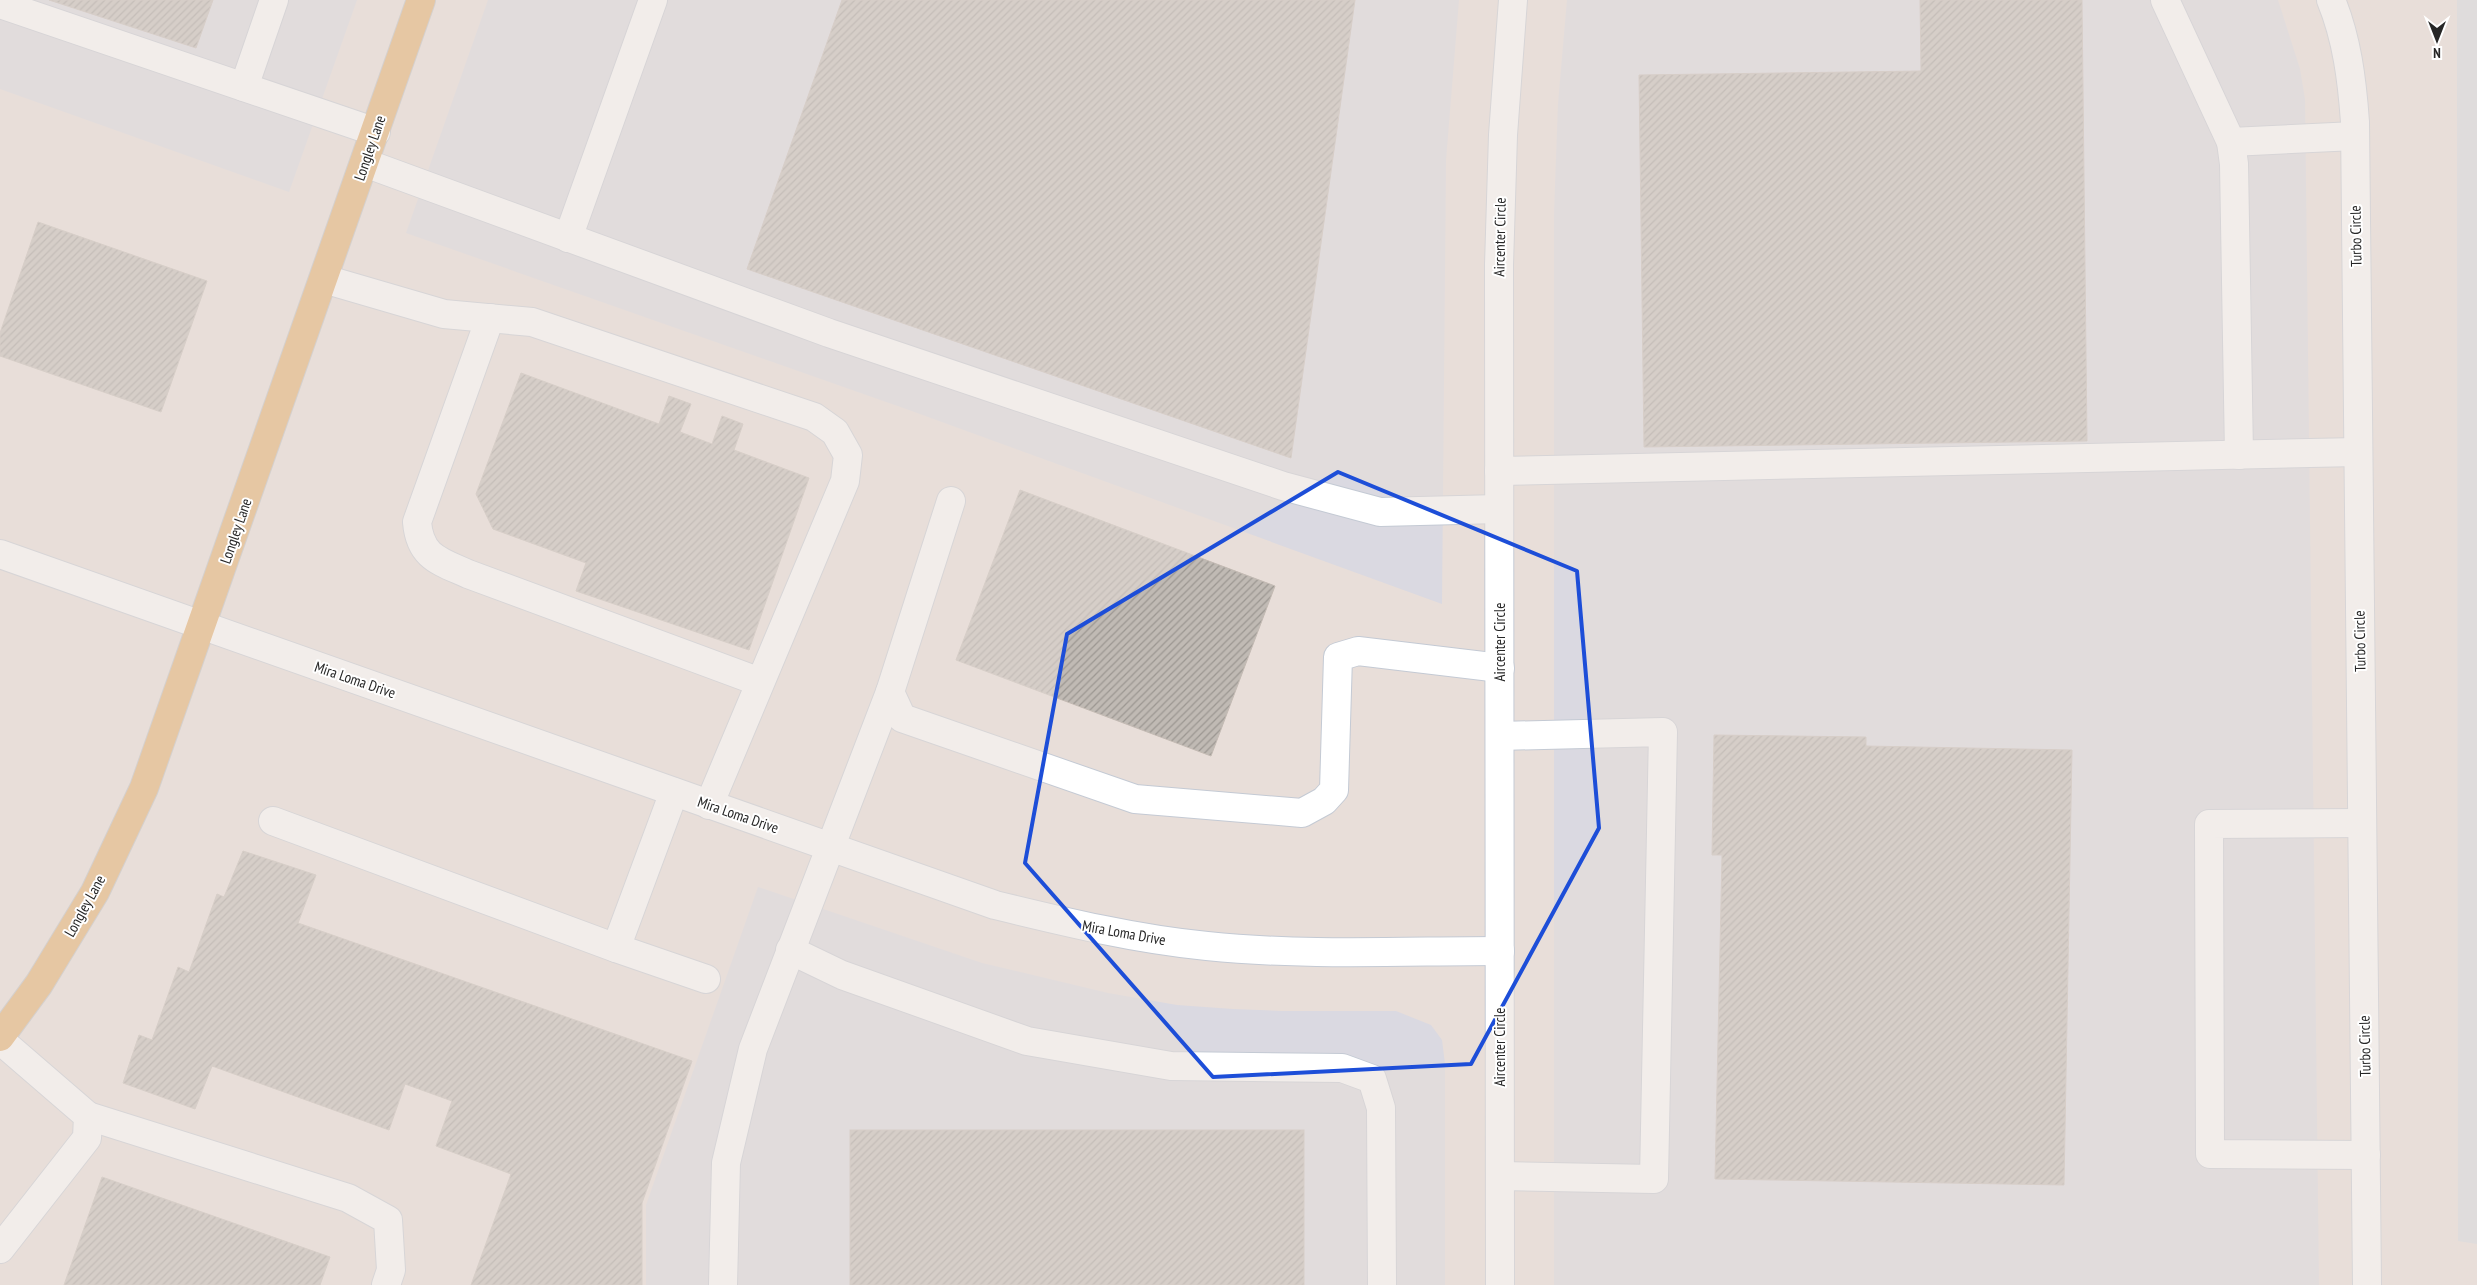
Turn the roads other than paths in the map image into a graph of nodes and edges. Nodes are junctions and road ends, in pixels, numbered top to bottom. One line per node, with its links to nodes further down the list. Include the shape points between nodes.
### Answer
1 (274, 0): 8 (street)
2 (421, 0): 9 (main road, Longley Lane)
3 (653, 0): 13 (street)
4 (1513, 0): 18 (street, Aircenter Circle, via 1502,135)
5 (2165, 0): 11 (street)
6 (2332, 0): 10 (street, Turbo Circle, via 2351,72)
7 (0, 4): 8 (street)
8 (244, 87): 9 (street)
9 (376, 132): 12 (main road, Longley Lane)
10 (2355, 136): 11 (street); 16 (street, Turbo Circle)
11 (2231, 142): 17 (street)
12 (365, 163): 13 (street); 14 (main road, Longley Lane)
13 (568, 238): 20 (street, via 829,333 1284,486 1380,512)
14 (324, 279): 15 (street, via 444,314); 22 (main road, Longley Lane)
15 (490, 318): 24 (street, via 417,522 419,539 435,559 468,574); 24 (street, via 532,322 814,417 835,432 848,455 845,481)
16 (2358, 452): 17 (street); 30 (street, Turbo Circle)
17 (2239, 455): 18 (street)
18 (1499, 472): 20 (street, Aircenter Circle)
19 (951, 501): 25 (street)
20 (1499, 509): 23 (street, Aircenter Circle)
21 (0, 554): 22 (street, Mira Loma Drive)
22 (203, 627): 27 (street, Mira Loma Drive); 36 (main road, Longley Lane, via 144,788 95,892 39,984)
23 (1500, 668): 25 (street, via 1358,651 1338,657 1334,790 1324,801 1302,813 1135,799 902,718); 26 (street, Aircenter Circle)
24 (760, 682): 28 (street)
25 (890, 692): 31 (street)
26 (1500, 736): 34 (street, Aircenter Circle); 39 (street, via 1663,732 1654,1179)
27 (674, 792): 28 (street, Mira Loma Drive); 32 (street)
28 (709, 804): 31 (street, Mira Loma Drive)
29 (274, 821): 32 (street)
30 (2362, 823): 38 (street, Turbo Circle); 38 (street, via 2209,824 2210,1154)
31 (829, 847): 33 (street); 34 (street, Mira Loma Drive, via 995,905 1101,931 1208,946 1308,951)
32 (616, 948): 35 (street)
33 (790, 950): 42 (street, via 753,1049 726,1163); 43 (street, via 842,975 1027,1041 1170,1066 1342,1068 1372,1079 1381,1108)
34 (1500, 951): 39 (street, Aircenter Circle)
35 (706, 979)
36 (0, 1039): 37 (street)
37 (88, 1116): 40 (street, via 87,1138); 41 (street, via 348,1198 388,1220 391,1270)
38 (2366, 1155): 45 (street, Turbo Circle)
39 (1500, 1176): 44 (street, Aircenter Circle)
40 (0, 1249)
41 (386, 1285)
42 (723, 1285)
43 (1382, 1285)
44 (1500, 1285)
45 (2367, 1285)

